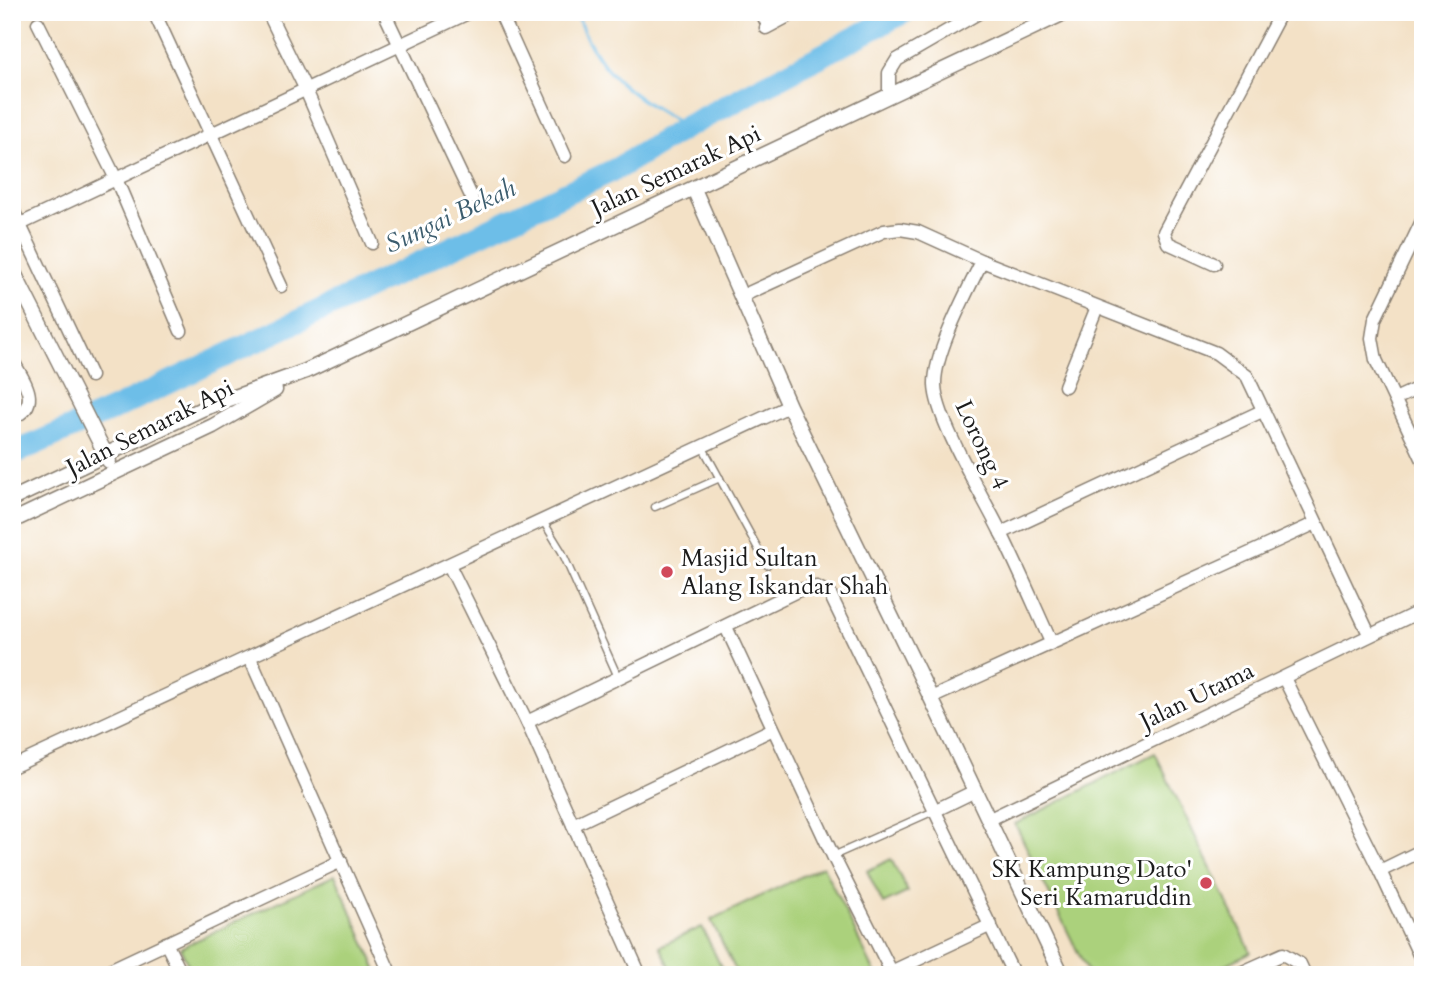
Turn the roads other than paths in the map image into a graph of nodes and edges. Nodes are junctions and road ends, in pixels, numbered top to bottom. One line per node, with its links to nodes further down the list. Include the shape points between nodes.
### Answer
1 (154, 12): 16 (street)
2 (268, 12): 14 (street)
3 (384, 12): 13 (street)
4 (470, 12): 13 (street)
5 (500, 12): 17 (street)
6 (758, 12): 12 (lane)
7 (796, 12): 12 (street)
8 (980, 12): 15 (street, via 897,61 889,73)
9 (1066, 12): 15 (street, Jalan Semarak Api)
10 (1281, 12): 26 (street, via 1164,232 1168,243)
11 (38, 23): 18 (street)
12 (766, 28)
13 (399, 46): 14 (street); 20 (street)
14 (306, 90): 16 (street); 24 (street)
15 (889, 95): 19 (street, Jalan Semarak Api)
16 (212, 134): 18 (street); 28 (street)
17 (565, 156)
18 (116, 179): 23 (street); 31 (street)
19 (694, 189): 29 (street); 33 (street, Jalan Semarak Api)
20 (472, 198)
21 (12, 208): 23 (street)
22 (1423, 219): 37 (street, via 1375,320 1372,338 1376,360)
23 (16, 226): 34 (street)
24 (372, 243)
25 (982, 261): 29 (street, via 918,232 900,229); 30 (street); 51 (street, Lorong 4, via 944,345 934,387 942,417)
26 (1214, 264)
27 (12, 269): 42 (street)
28 (281, 286)
29 (742, 296): 38 (street)
30 (1097, 307): 35 (street); 39 (street, via 1228,360 1247,376)
31 (181, 331)
32 (12, 359): 40 (street, via 29,393 24,413)
33 (306, 371): 42 (street, Jalan Semarak Api, via 202,410); 44 (street, Jalan Semarak Api, via 213,426)
34 (92, 376)
35 (1066, 386)
36 (1423, 386): 37 (street)
37 (1395, 399): 43 (street)
38 (789, 406): 41 (street); 61 (street)
39 (1262, 411): 50 (street); 51 (street)
40 (12, 418)
41 (702, 446): 45 (lane); 48 (street)
42 (105, 455): 44 (street); 46 (street, Jalan Semarak Api)
43 (1423, 460)
44 (115, 473): 49 (street, Jalan Semarak Api)
45 (720, 478): 47 (lane); 53 (lane)
46 (12, 499)
47 (655, 507)
48 (543, 521): 52 (street); 59 (lane, via 562,552)
49 (12, 522)
50 (1316, 523): 56 (street); 57 (street)
51 (1001, 533): 57 (street, Lorong 4)
52 (449, 565): 58 (street); 62 (street)
53 (767, 565)
54 (1423, 610): 56 (street, Jalan Utama)
55 (726, 627): 59 (street); 63 (street); 66 (street, via 799,590 817,587 830,594)
56 (1369, 634): 60 (street, Jalan Utama)
57 (1051, 642): 61 (street)
58 (250, 658): 64 (street); 71 (street)
59 (619, 678): 62 (street)
60 (1284, 678): 67 (street, Jalan Utama); 72 (street)
61 (931, 698): 65 (street)
62 (527, 722): 68 (street)
63 (773, 729): 68 (street); 70 (street)
64 (12, 767)
65 (975, 791): 66 (street); 67 (street)
66 (936, 810): 70 (lane); 73 (street)
67 (988, 820): 82 (street)
68 (573, 825): 80 (street)
69 (1423, 850): 72 (street)
70 (833, 856): 76 (street)
71 (341, 861): 74 (street); 79 (street)
72 (1380, 871): 75 (street)
73 (991, 925): 76 (street); 81 (street)
74 (166, 943): 77 (street); 78 (street)
75 (1423, 963)
76 (892, 973)
77 (99, 975)
78 (182, 975)
79 (391, 975)
80 (640, 975)
81 (1014, 975)
82 (1062, 975)
83 (1236, 975): 84 (street, via 1283,954 1300,964)
84 (1305, 975)

